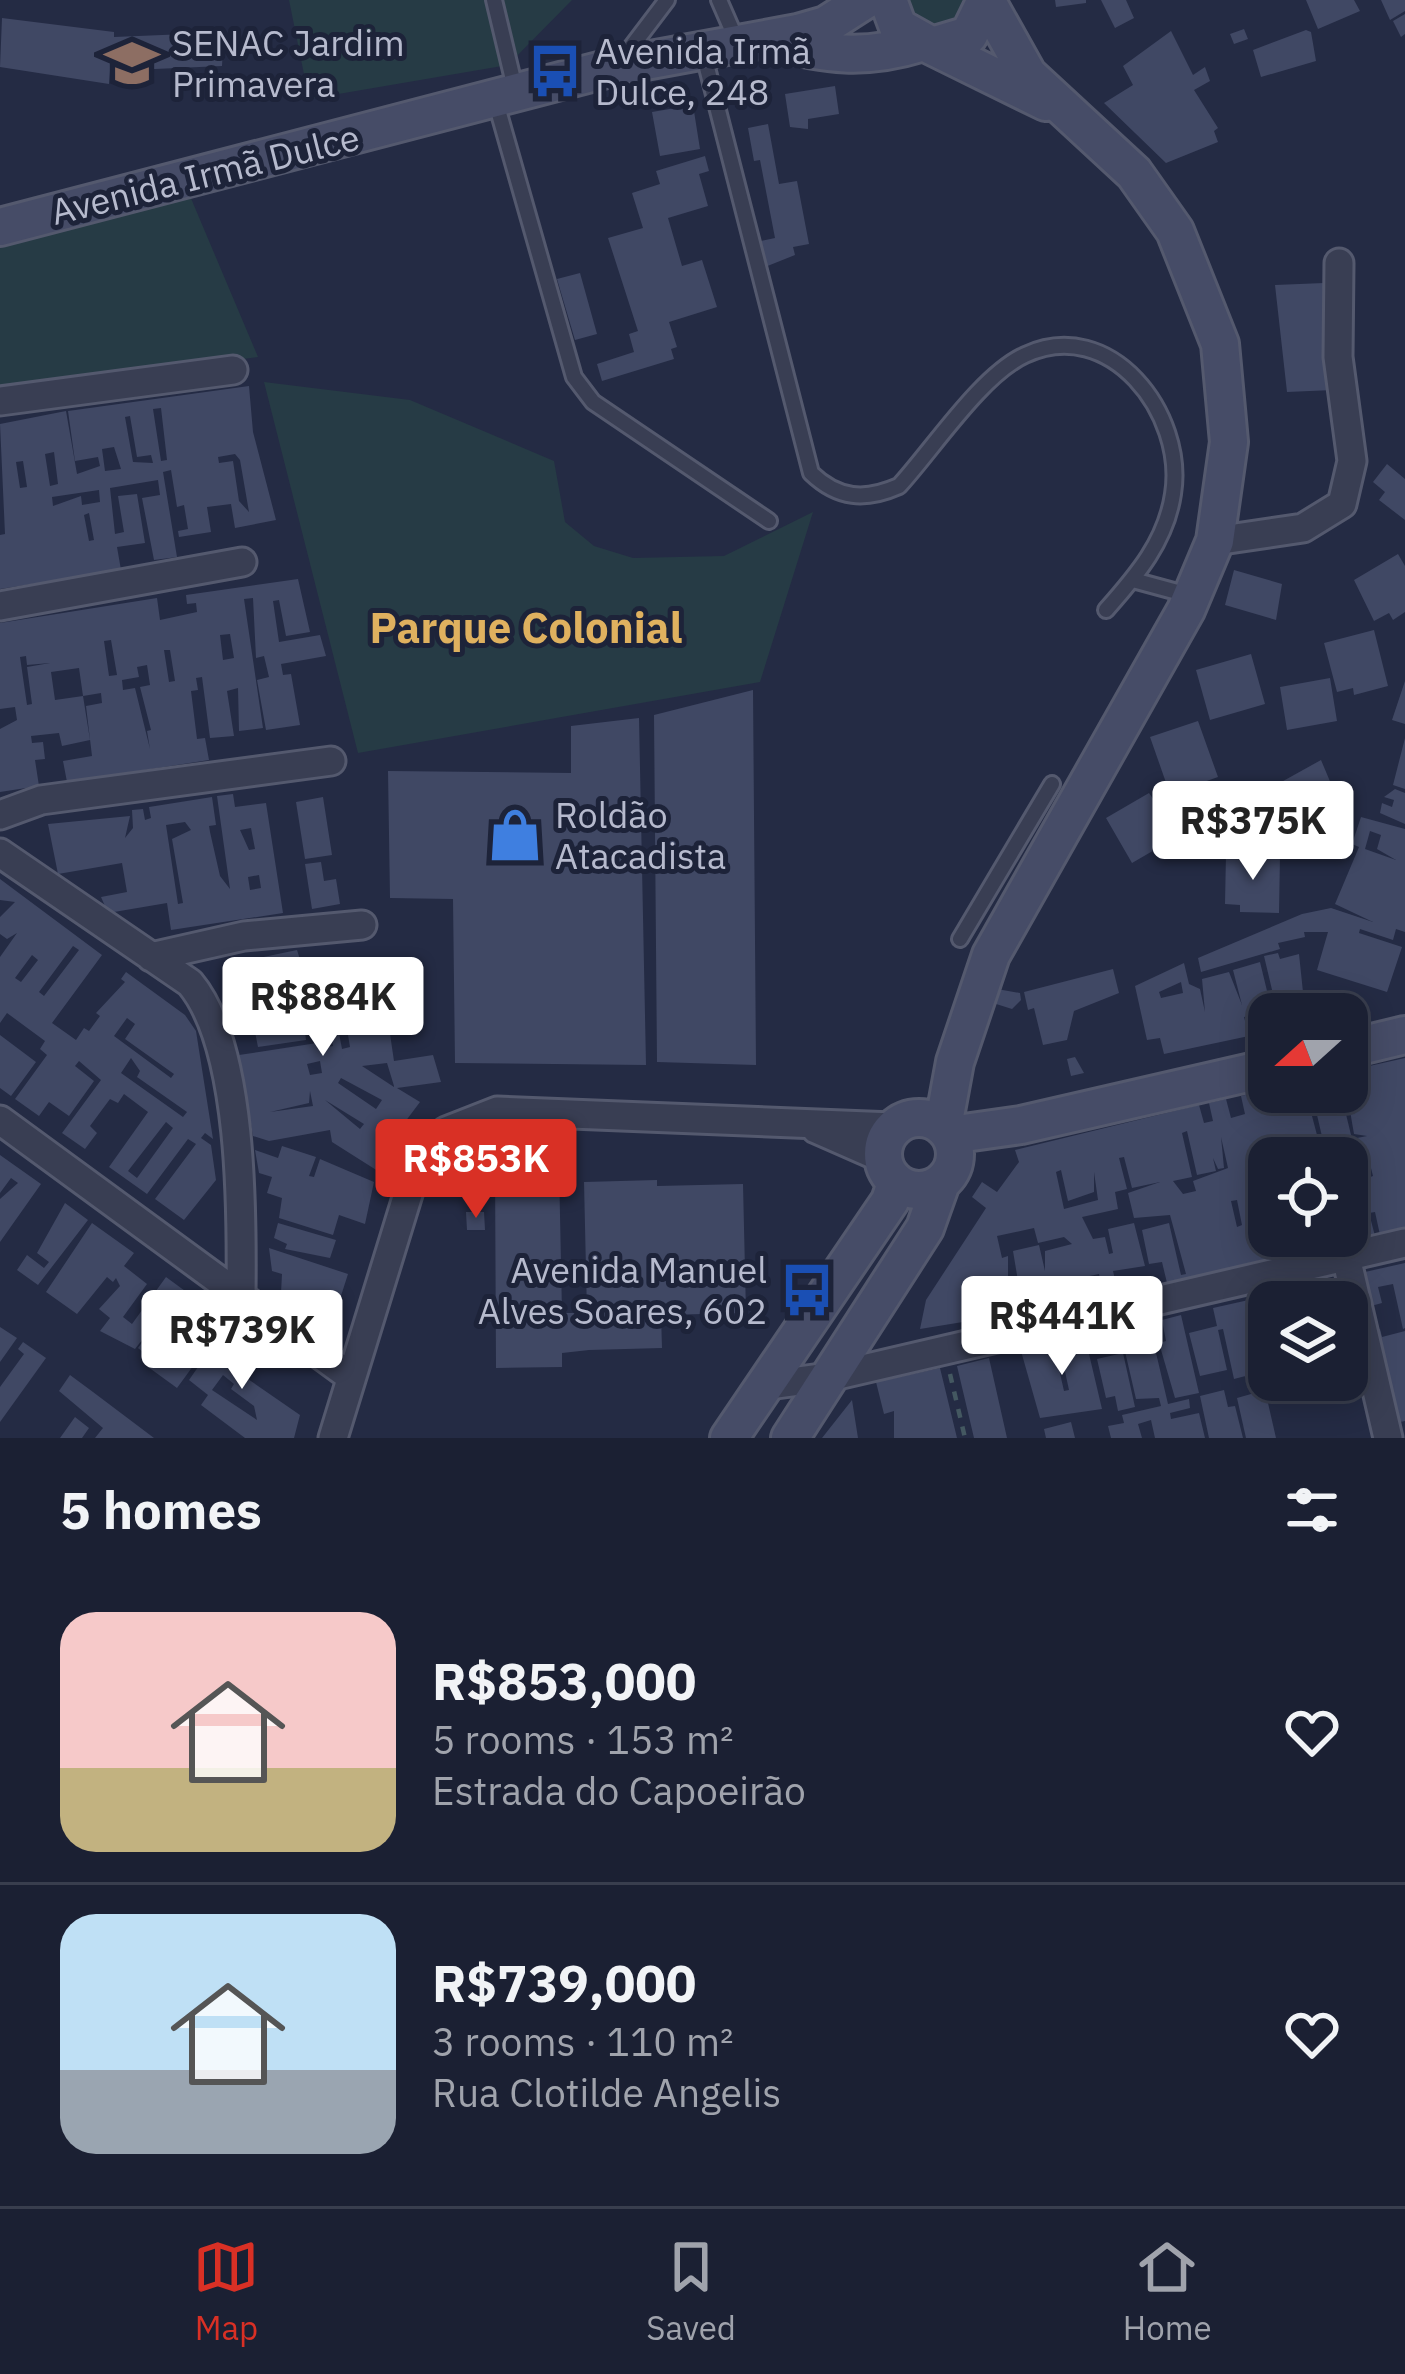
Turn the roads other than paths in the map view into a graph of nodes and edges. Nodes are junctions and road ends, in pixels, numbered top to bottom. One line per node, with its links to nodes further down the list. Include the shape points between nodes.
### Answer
1 (494, 0): 10 (lane)
2 (667, 0): 9 (lane)
3 (719, 0): 7 (lane)
4 (865, 0): 7 (main road, Avenida Irmã Dulce, via 826,25)
5 (888, 0): 8 (main road, via 898,27)
6 (986, 0): 8 (main road, via 969,35); 11 (main road, via 1020,63)
7 (733, 42): 8 (main road, Avenida Irmã Dulce, via 844,57); 9 (main road, Avenida Irmã Dulce); 19 (lane, via 811,473 827,488 876,496 899,486 1020,357 1058,346 1098,352 1142,386 1165,419 1173,459 1163,536)
8 (926, 45): 11 (main road)
9 (618, 66): 10 (main road, Avenida Irmã Dulce)
10 (505, 96): 12 (main road, Avenida Irmã Dulce); 16 (lane, via 574,377 593,402)
11 (1061, 108): 17 (main road, via 1134,173 1200,284 1228,399)
12 (0, 226)
13 (1339, 263): 17 (street, via 1336,337 1352,461 1342,504 1303,528)
14 (233, 370): 15 (street)
15 (0, 400)
16 (769, 521)
17 (1215, 542): 20 (main road)
18 (242, 562): 21 (street)
19 (1133, 580): 20 (lane); 22 (lane)
20 (1192, 596): 35 (main road, via 991,955 955,1062)
21 (0, 606)
22 (1106, 610)
23 (332, 761): 25 (street, via 41,800)
24 (1052, 784): 28 (lane)
25 (0, 815)
26 (0, 853): 29 (street)
27 (362, 925): 29 (street, via 244,936)
28 (960, 939)
29 (152, 957): 40 (street, via 204,1000 224,1060 243,1204)
30 (1405, 1035): 31 (main road)
31 (1368, 1044)
32 (1248, 1072): 34 (main road)
33 (0, 1120): 40 (street)
34 (1021, 1125): 35 (main road); 36 (main road)
35 (914, 1141): 36 (main road, via 955,1160); 36 (main road, via 918,1191); 41 (street, via 807,1124 543,1112 464,1120 417,1166); 43 (main road, via 890,1201)
36 (946, 1178): 42 (main road, via 925,1228)
37 (1405, 1243): 38 (street)
38 (1368, 1252)
39 (1346, 1257): 42 (street); 47 (street)
40 (241, 1295): 41 (street)
41 (351, 1377): 44 (street)
42 (829, 1377): 43 (street); 46 (main road)
43 (761, 1387): 45 (main road)
44 (333, 1438)
45 (729, 1438)
46 (790, 1438)
47 (1388, 1438)

